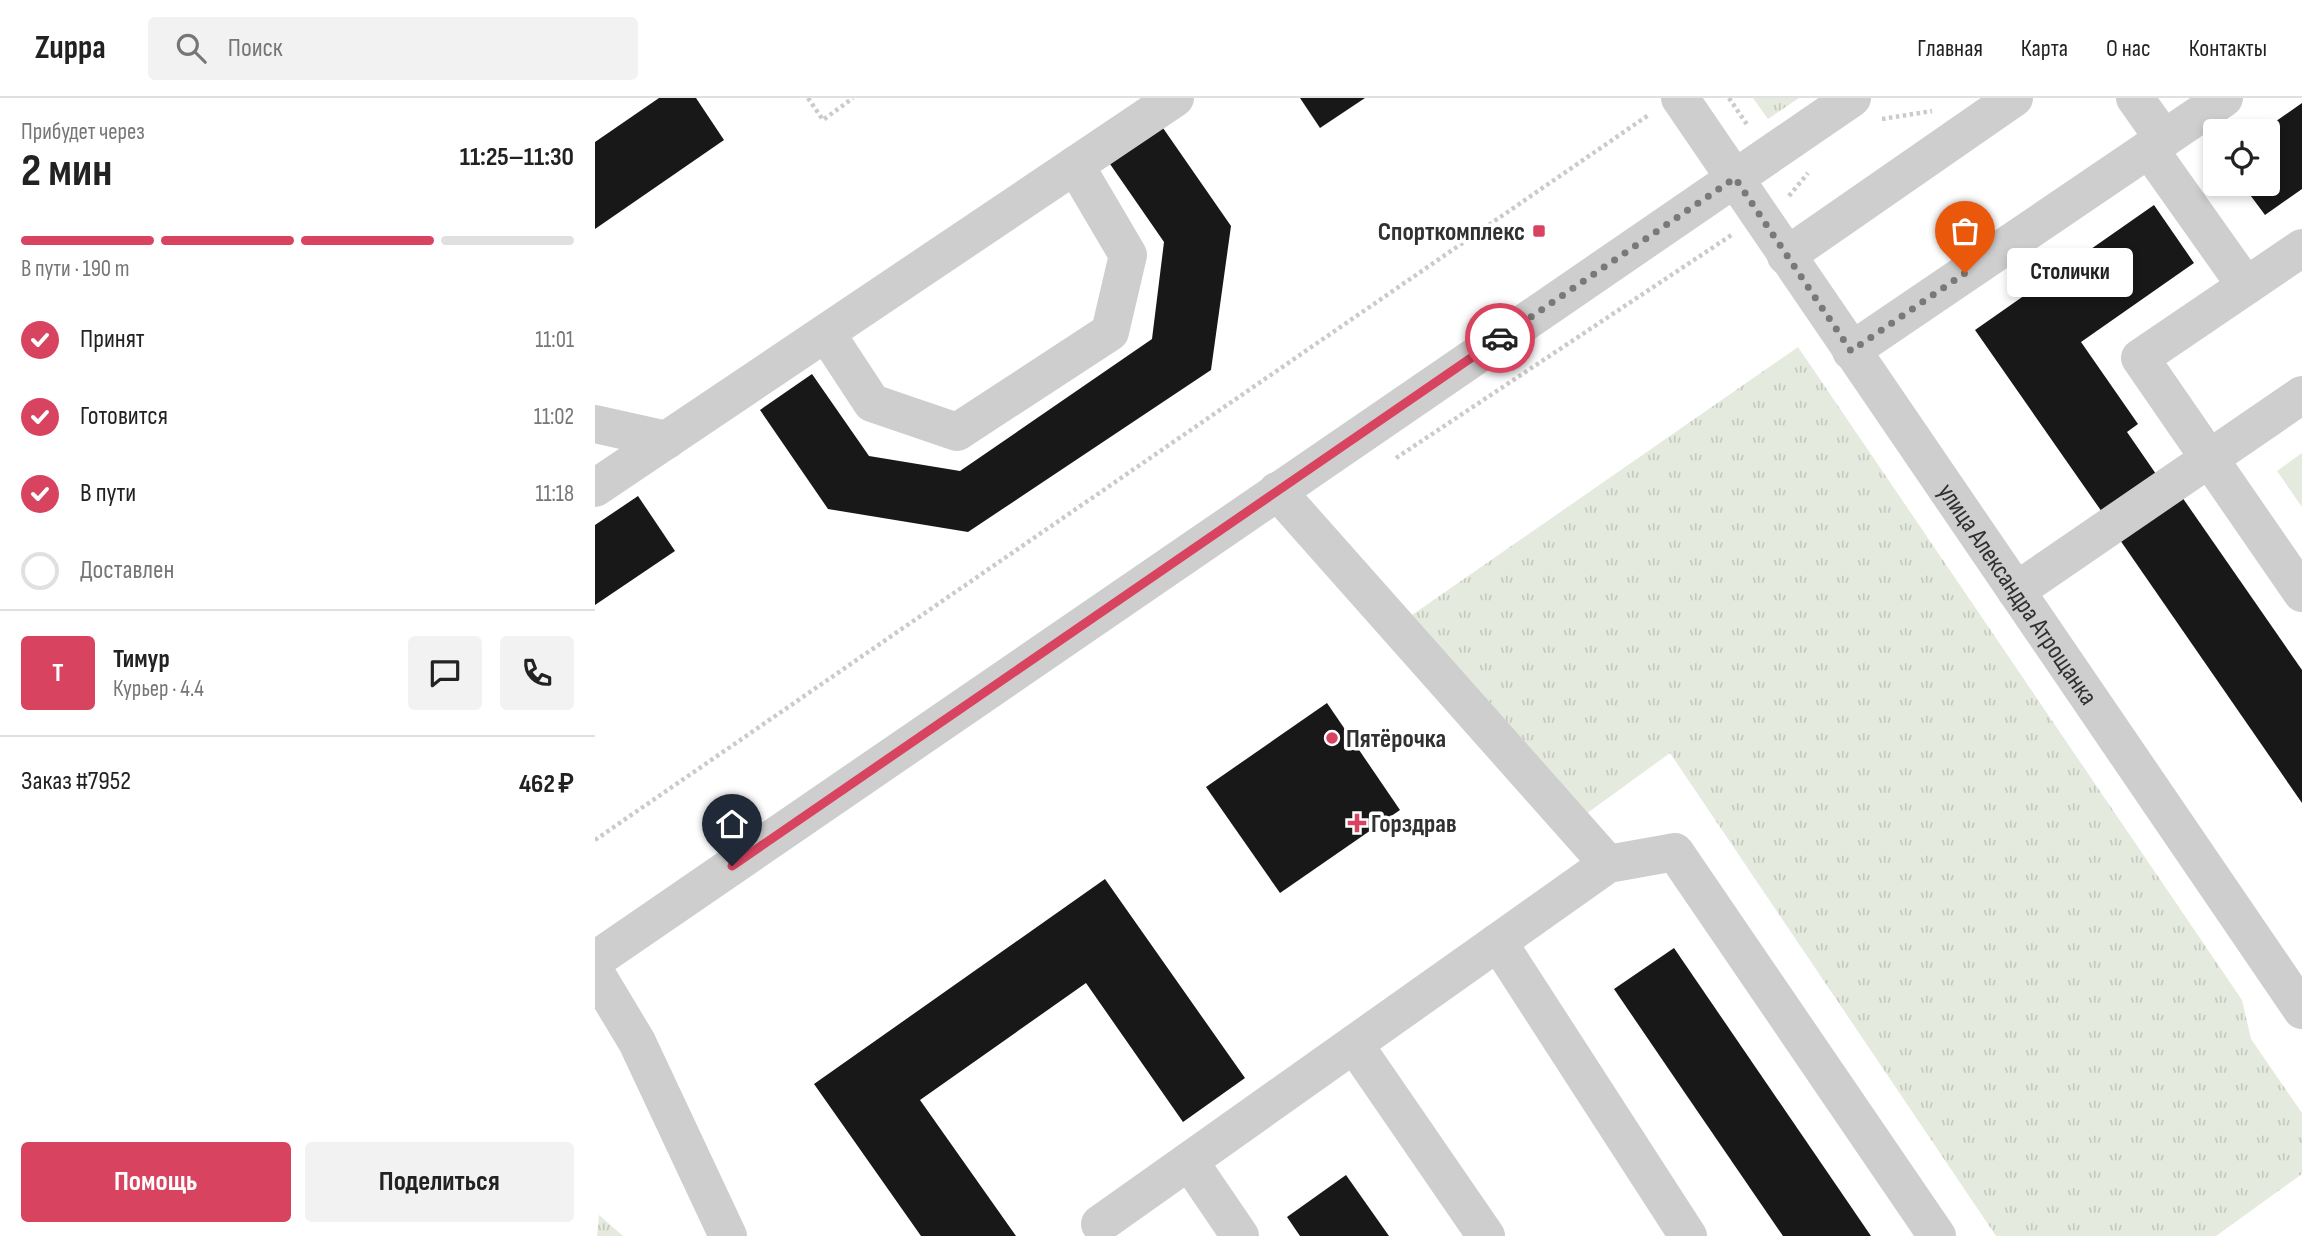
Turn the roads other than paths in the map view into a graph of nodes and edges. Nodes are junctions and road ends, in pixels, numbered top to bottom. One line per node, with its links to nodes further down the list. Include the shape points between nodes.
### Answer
1 (1175, 98): 8 (street)
2 (2014, 98): 11 (street)
3 (2135, 98): 7 (street)
4 (2224, 98): 7 (street)
5 (1667, 105): 9 (street, улица Александра Атрощанка)
6 (1864, 109): 9 (street)
7 (2156, 144): 12 (street); 14 (street)
8 (1075, 165): 13 (street); 13 (street, via 1128,255 1109,332 957,432 871,403)
9 (1735, 178): 11 (street, улица Александра Атрощанка); 20 (street)
10 (2302, 248): 12 (street)
11 (1786, 256): 14 (street, улица Александра Атрощанка)
12 (2246, 286): 18 (street, via 2140,358)
13 (826, 333): 17 (street)
14 (1851, 351): 21 (street, улица Александра Атрощанка)
15 (2302, 395): 18 (street)
16 (595, 424): 17 (street)
17 (667, 440): 19 (street)
18 (2209, 459): 21 (street); 22 (street)
19 (595, 488)
20 (1277, 491): 23 (street); 25 (street)
21 (2015, 591): 27 (street, улица Александра Атрощанка)
22 (2302, 593)
23 (1608, 864): 24 (street); 35 (street, via 1675,852)
24 (1498, 942): 28 (street); 34 (street)
25 (595, 960)
26 (595, 972): 31 (street, via 637,1042)
27 (2302, 1010)
28 (1354, 1044): 29 (street); 33 (street)
29 (1189, 1161): 30 (street); 32 (street)
30 (1097, 1232)
31 (728, 1236)
32 (1240, 1236)
33 (1486, 1236)
34 (1688, 1236)
35 (1937, 1236)

